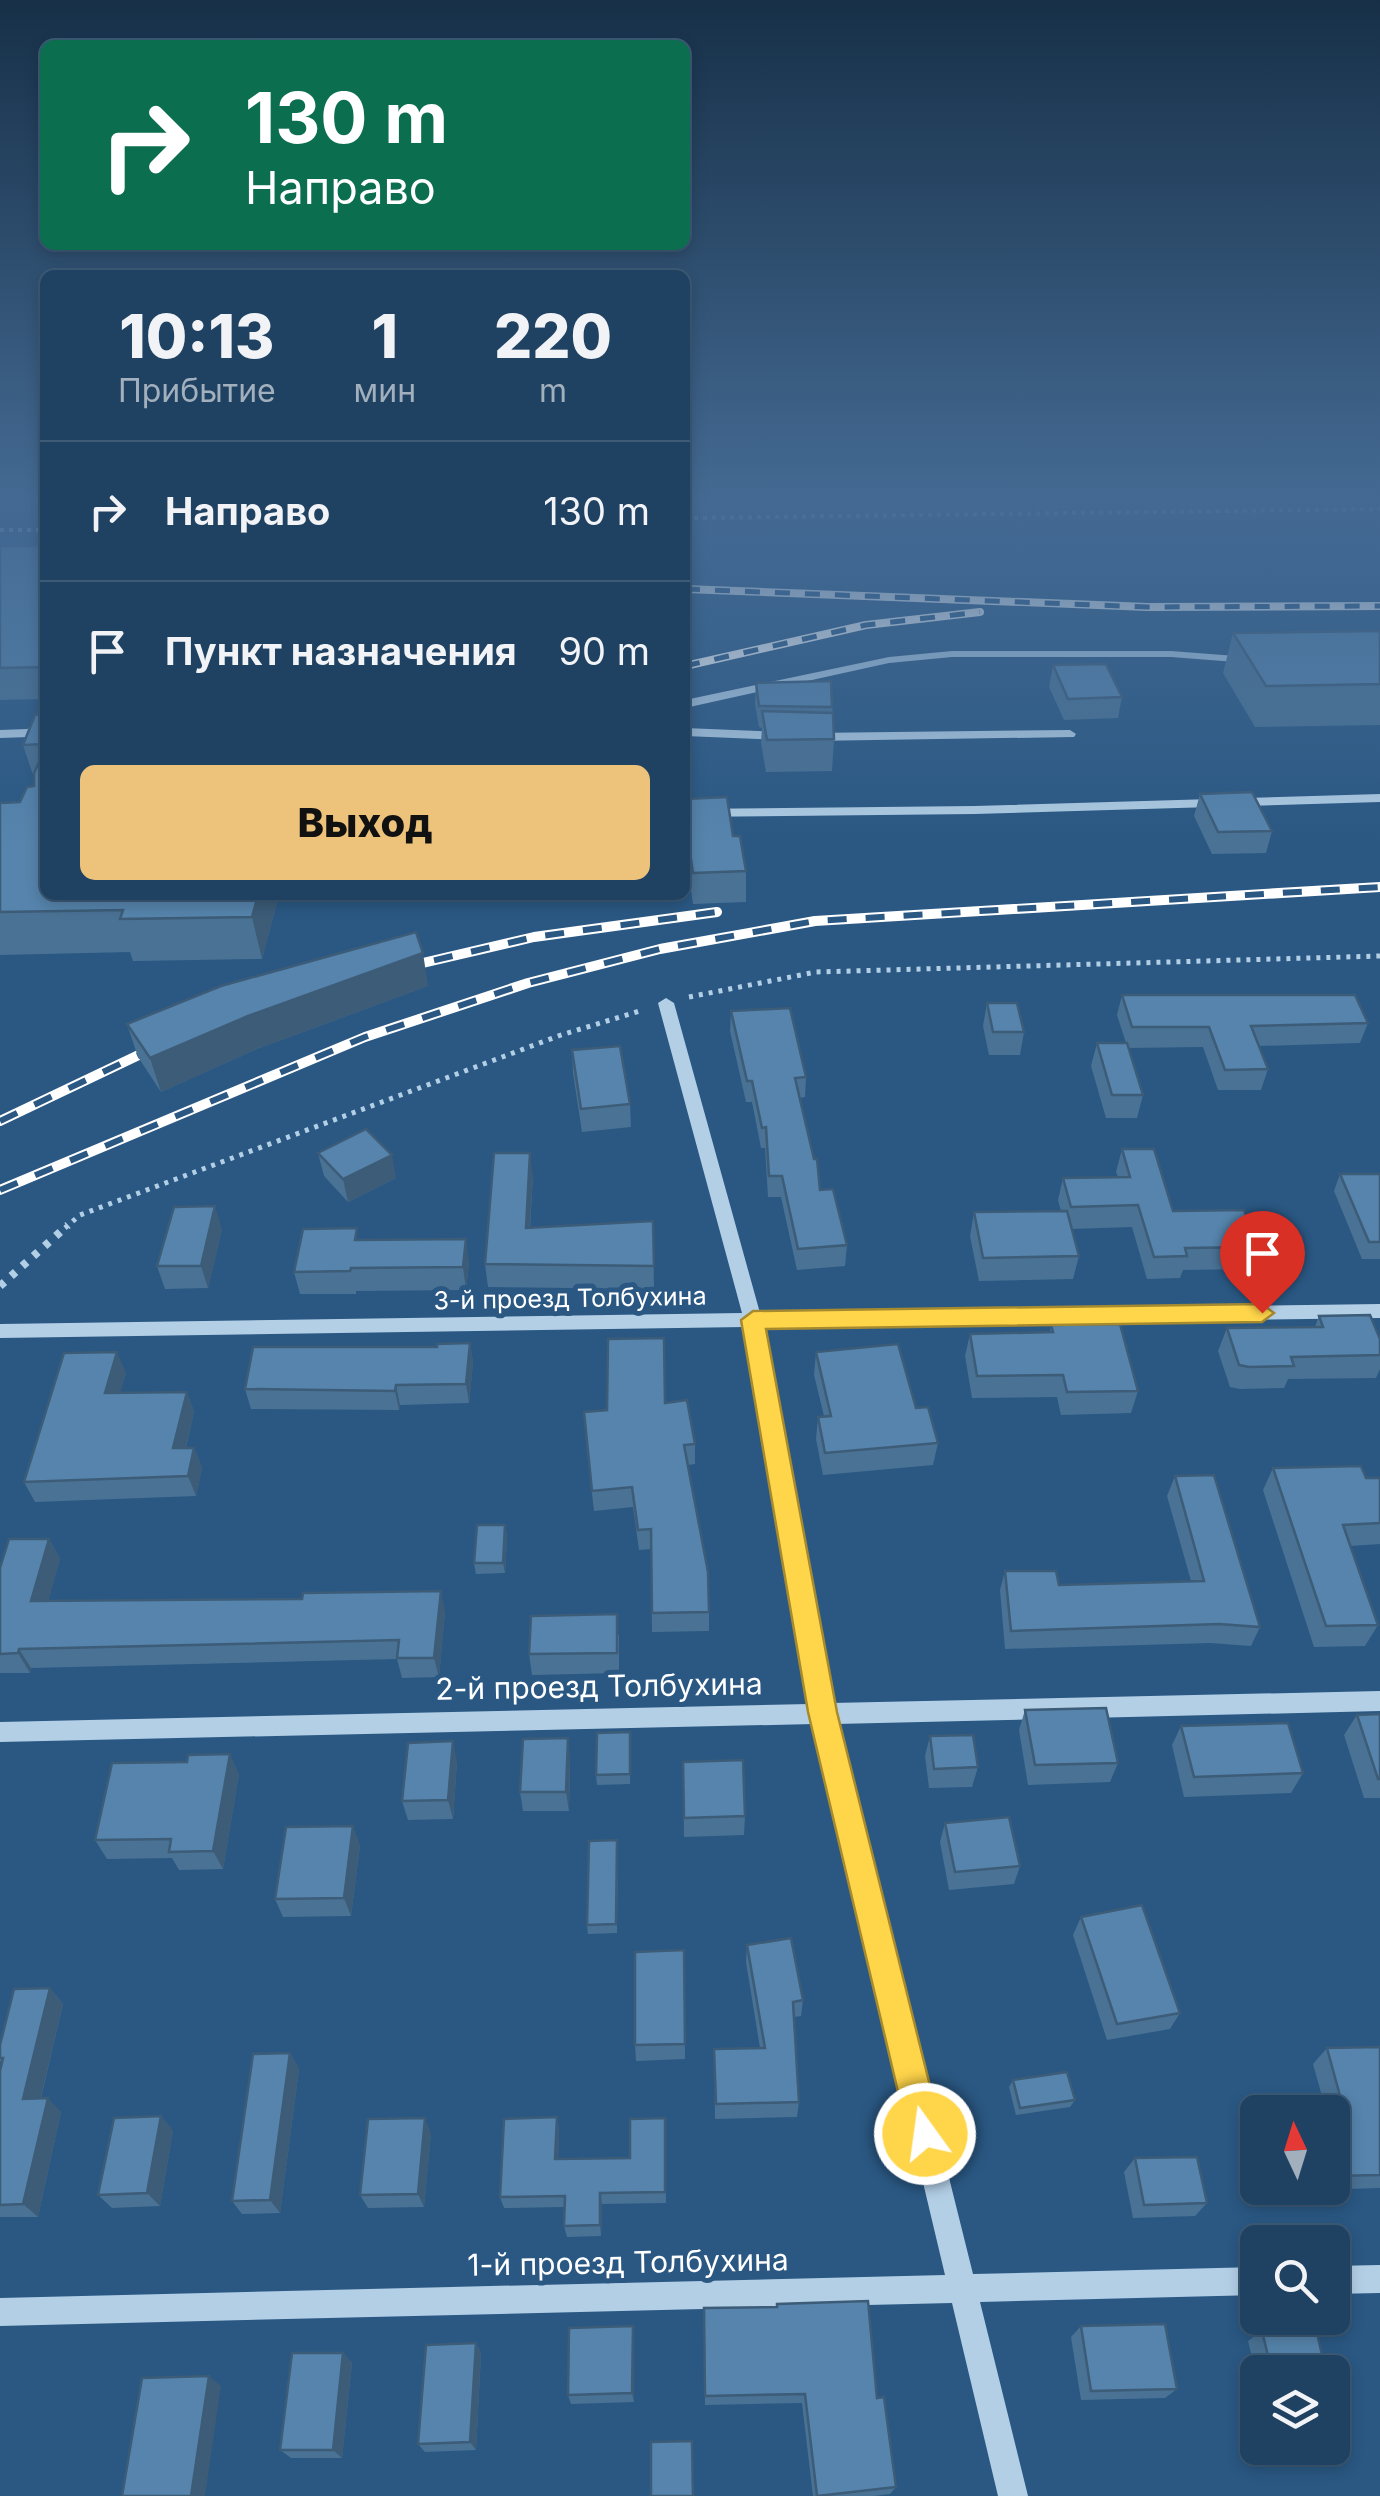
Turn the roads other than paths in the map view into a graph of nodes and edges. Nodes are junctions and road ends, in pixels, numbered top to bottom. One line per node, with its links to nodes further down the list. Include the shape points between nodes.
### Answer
1 (1269, 660): 2 (street, via 952,654 889,660)
2 (690, 703)
3 (40, 728): 5 (street)
4 (690, 732): 6 (street)
5 (0, 734)
6 (1070, 734)
7 (1380, 798): 8 (street)
8 (690, 813)
9 (666, 1003): 11 (street)
10 (1380, 1311): 11 (street, 3-й проезд Толбухина)
11 (753, 1320): 12 (street, 3-й проезд Толбухина); 14 (street)
12 (0, 1331)
13 (1380, 1701): 14 (street, 2-й проезд Толбухина)
14 (822, 1712): 15 (street, 2-й проезд Толбухина); 19 (street)
15 (0, 1732)
16 (1380, 2278): 17 (street)
17 (1350, 2279)
18 (1240, 2281): 19 (street, 1-й проезд Толбухина)
19 (962, 2288): 20 (street, 1-й проезд Толбухина); 21 (street)
20 (0, 2312)
21 (1013, 2496)

